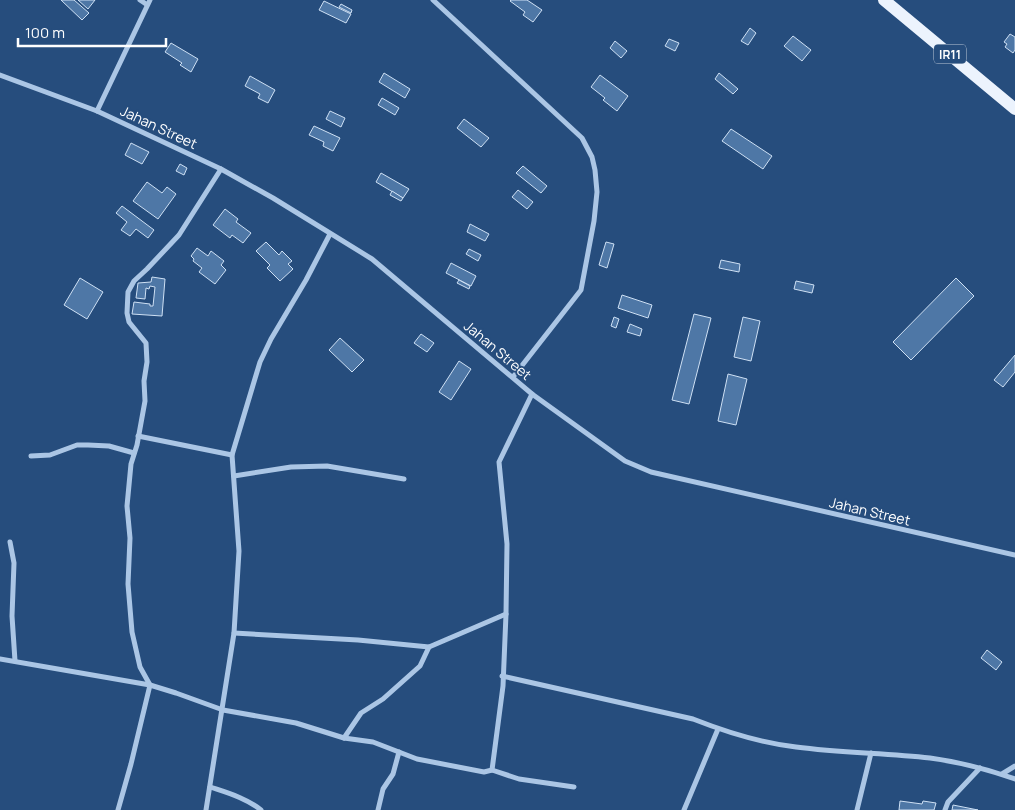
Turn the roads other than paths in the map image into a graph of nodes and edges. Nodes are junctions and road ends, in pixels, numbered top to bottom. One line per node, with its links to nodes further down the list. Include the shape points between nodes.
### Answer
1 (140, 0): 4 (street)
2 (433, 0): 10 (street, via 582,138 595,170 594,221 581,290)
3 (884, 0): 6 (main road, IR11)
4 (148, 2): 7 (street)
5 (0, 75): 7 (street, Jahan Street)
6 (1015, 109)
7 (97, 111): 8 (street, Jahan Street)
8 (221, 169): 9 (street, Jahan Street); 12 (street, via 179,235 134,281 128,292 129,322 146,343 147,351 146,401)
9 (330, 234): 10 (street, Jahan Street, via 372,258); 14 (street, via 260,362)
10 (513, 377): 11 (street, Jahan Street)
11 (532, 394): 19 (street, Jahan Street, via 625,461 651,472); 20 (street, via 499,462 507,544)
12 (138, 436): 13 (street); 14 (street)
13 (134, 453): 15 (street, via 88,444 50,455); 26 (street, via 130,464 127,506 129,594 132,632 140,667)
14 (232, 455): 16 (street)
15 (31, 456)
16 (234, 476): 17 (street, via 291,467 327,466); 21 (street, via 239,551)
17 (404, 480)
18 (10, 542): 24 (street, via 14,563 12,616)
19 (1015, 555)
20 (506, 614): 22 (street); 25 (street)
21 (234, 633): 22 (street); 27 (street)
22 (429, 647): 29 (street, via 420,666 383,699 361,713)
23 (0, 659): 24 (street)
24 (15, 661): 26 (street)
25 (502, 676): 28 (street, via 693,719); 34 (street)
26 (150, 685): 27 (street); 39 (street)
27 (223, 710): 29 (street, via 296,723); 37 (street)
28 (718, 729): 31 (street, via 795,747); 43 (street)
29 (344, 738): 30 (street, via 373,742)
30 (399, 752): 34 (street, via 455,768); 42 (street)
31 (871, 753): 33 (street, via 931,758); 44 (street)
32 (1015, 766): 35 (street)
33 (980, 768): 35 (street); 45 (street, via 948,802)
34 (492, 770): 38 (street, via 519,779)
35 (1002, 774): 36 (street)
36 (1015, 779)
37 (210, 787): 40 (street); 41 (street, via 238,796)
38 (574, 788)
39 (118, 810)
40 (206, 810)
41 (261, 810)
42 (378, 810)
43 (684, 810)
44 (857, 810)
45 (945, 810)

